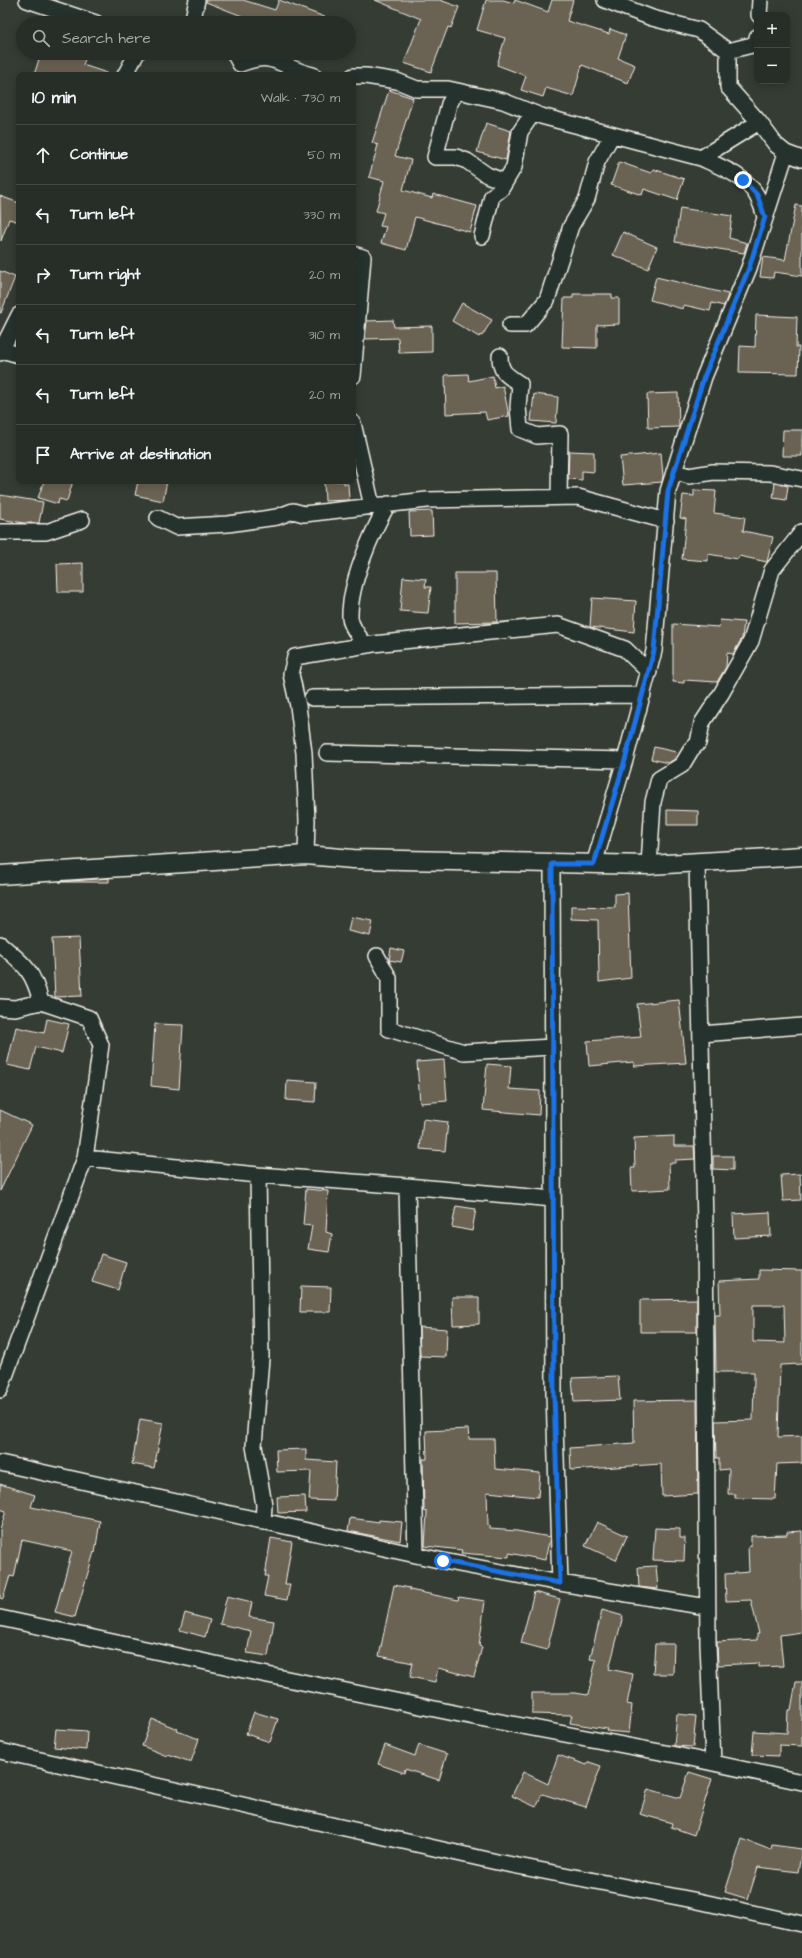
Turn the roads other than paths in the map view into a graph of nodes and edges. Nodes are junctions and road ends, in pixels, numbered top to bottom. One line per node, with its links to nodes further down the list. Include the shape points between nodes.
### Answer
1 (27, 0): 6 (street)
2 (197, 0): 7 (street)
3 (605, 0): 9 (street, via 652,18 699,30)
4 (760, 0): 5 (street)
5 (759, 12)
6 (75, 16)
7 (194, 16)
8 (754, 44): 9 (street)
9 (728, 51): 19 (street, via 728,87)
10 (133, 60): 14 (street)
11 (247, 60): 13 (street)
12 (276, 60): 15 (street)
13 (236, 64)
14 (127, 72)
15 (302, 72)
16 (356, 76): 17 (street, via 397,81 417,89)
17 (456, 91): 18 (street, via 503,101); 24 (street, via 449,104 435,157 456,157)
18 (533, 113): 20 (street); 24 (street, via 520,132 514,167)
19 (759, 122): 21 (street, via 776,145); 22 (street)
20 (612, 135): 22 (street); 29 (street, via 597,162 587,199 571,226 547,300 526,325)
21 (786, 153): 23 (street); 25 (street)
22 (701, 158): 25 (street, via 743,180 757,195)
23 (802, 159)
24 (505, 182): 26 (street, via 492,196)
25 (765, 217): 35 (street, via 749,268 704,377)
26 (482, 236)
27 (356, 255): 30 (street, via 364,257)
28 (16, 320): 31 (street)
29 (510, 325)
30 (356, 344)
31 (1, 352): 32 (street)
32 (16, 354)
33 (500, 356): 37 (street, via 500,366 505,374 520,384 520,429 537,436 560,434)
34 (356, 436): 39 (street)
35 (674, 471): 36 (street, via 689,476 713,472 770,473); 42 (street, via 668,491)
36 (802, 479)
37 (559, 497): 38 (street, via 427,500); 42 (street, via 578,496)
38 (388, 504): 39 (street); 45 (street, via 356,579 350,619)
39 (372, 506): 40 (street, via 304,514 292,512 277,518 176,527)
40 (158, 518)
41 (82, 520): 43 (street, via 46,532)
42 (666, 521): 46 (street, via 654,651)
43 (0, 532)
44 (802, 532): 56 (street, via 772,570 751,641 702,723 698,743 690,750 682,765 659,779 653,802)
45 (365, 645): 46 (street, via 558,625 625,649); 51 (street, via 295,657 291,674 304,753)
46 (649, 672): 47 (street)
47 (643, 694): 48 (street); 50 (street)
48 (312, 698)
49 (327, 753): 50 (street)
50 (625, 760): 55 (street)
51 (306, 855): 54 (street, via 353,859); 57 (street)
52 (802, 856): 53 (street)
53 (697, 862): 56 (street); 63 (street)
54 (552, 864): 55 (street); 64 (street)
55 (594, 864): 56 (street)
56 (649, 865)
57 (0, 875)
58 (0, 944): 60 (street, via 24,963 36,983)
59 (377, 956): 64 (street, via 389,978 389,1029 464,1052)
60 (41, 1002): 61 (street, via 15,1008); 65 (street, via 89,1018 101,1045)
61 (0, 1007)
62 (802, 1026): 63 (street)
63 (701, 1034): 74 (street)
64 (552, 1047): 68 (street)
65 (85, 1158): 66 (street); 69 (street)
66 (258, 1175): 67 (street); 71 (street, via 261,1358 254,1446 264,1505)
67 (407, 1186): 68 (street); 72 (street)
68 (553, 1199): 73 (street, via 554,1394)
69 (0, 1390)
70 (0, 1463): 71 (street)
71 (263, 1522): 72 (street)
72 (416, 1555): 73 (street)
73 (560, 1583): 74 (street)
74 (707, 1607): 77 (street)
75 (0, 1618): 77 (street, via 443,1711)
76 (0, 1751): 79 (street, via 497,1862)
77 (713, 1763): 78 (street)
78 (802, 1782)
79 (802, 1924)

